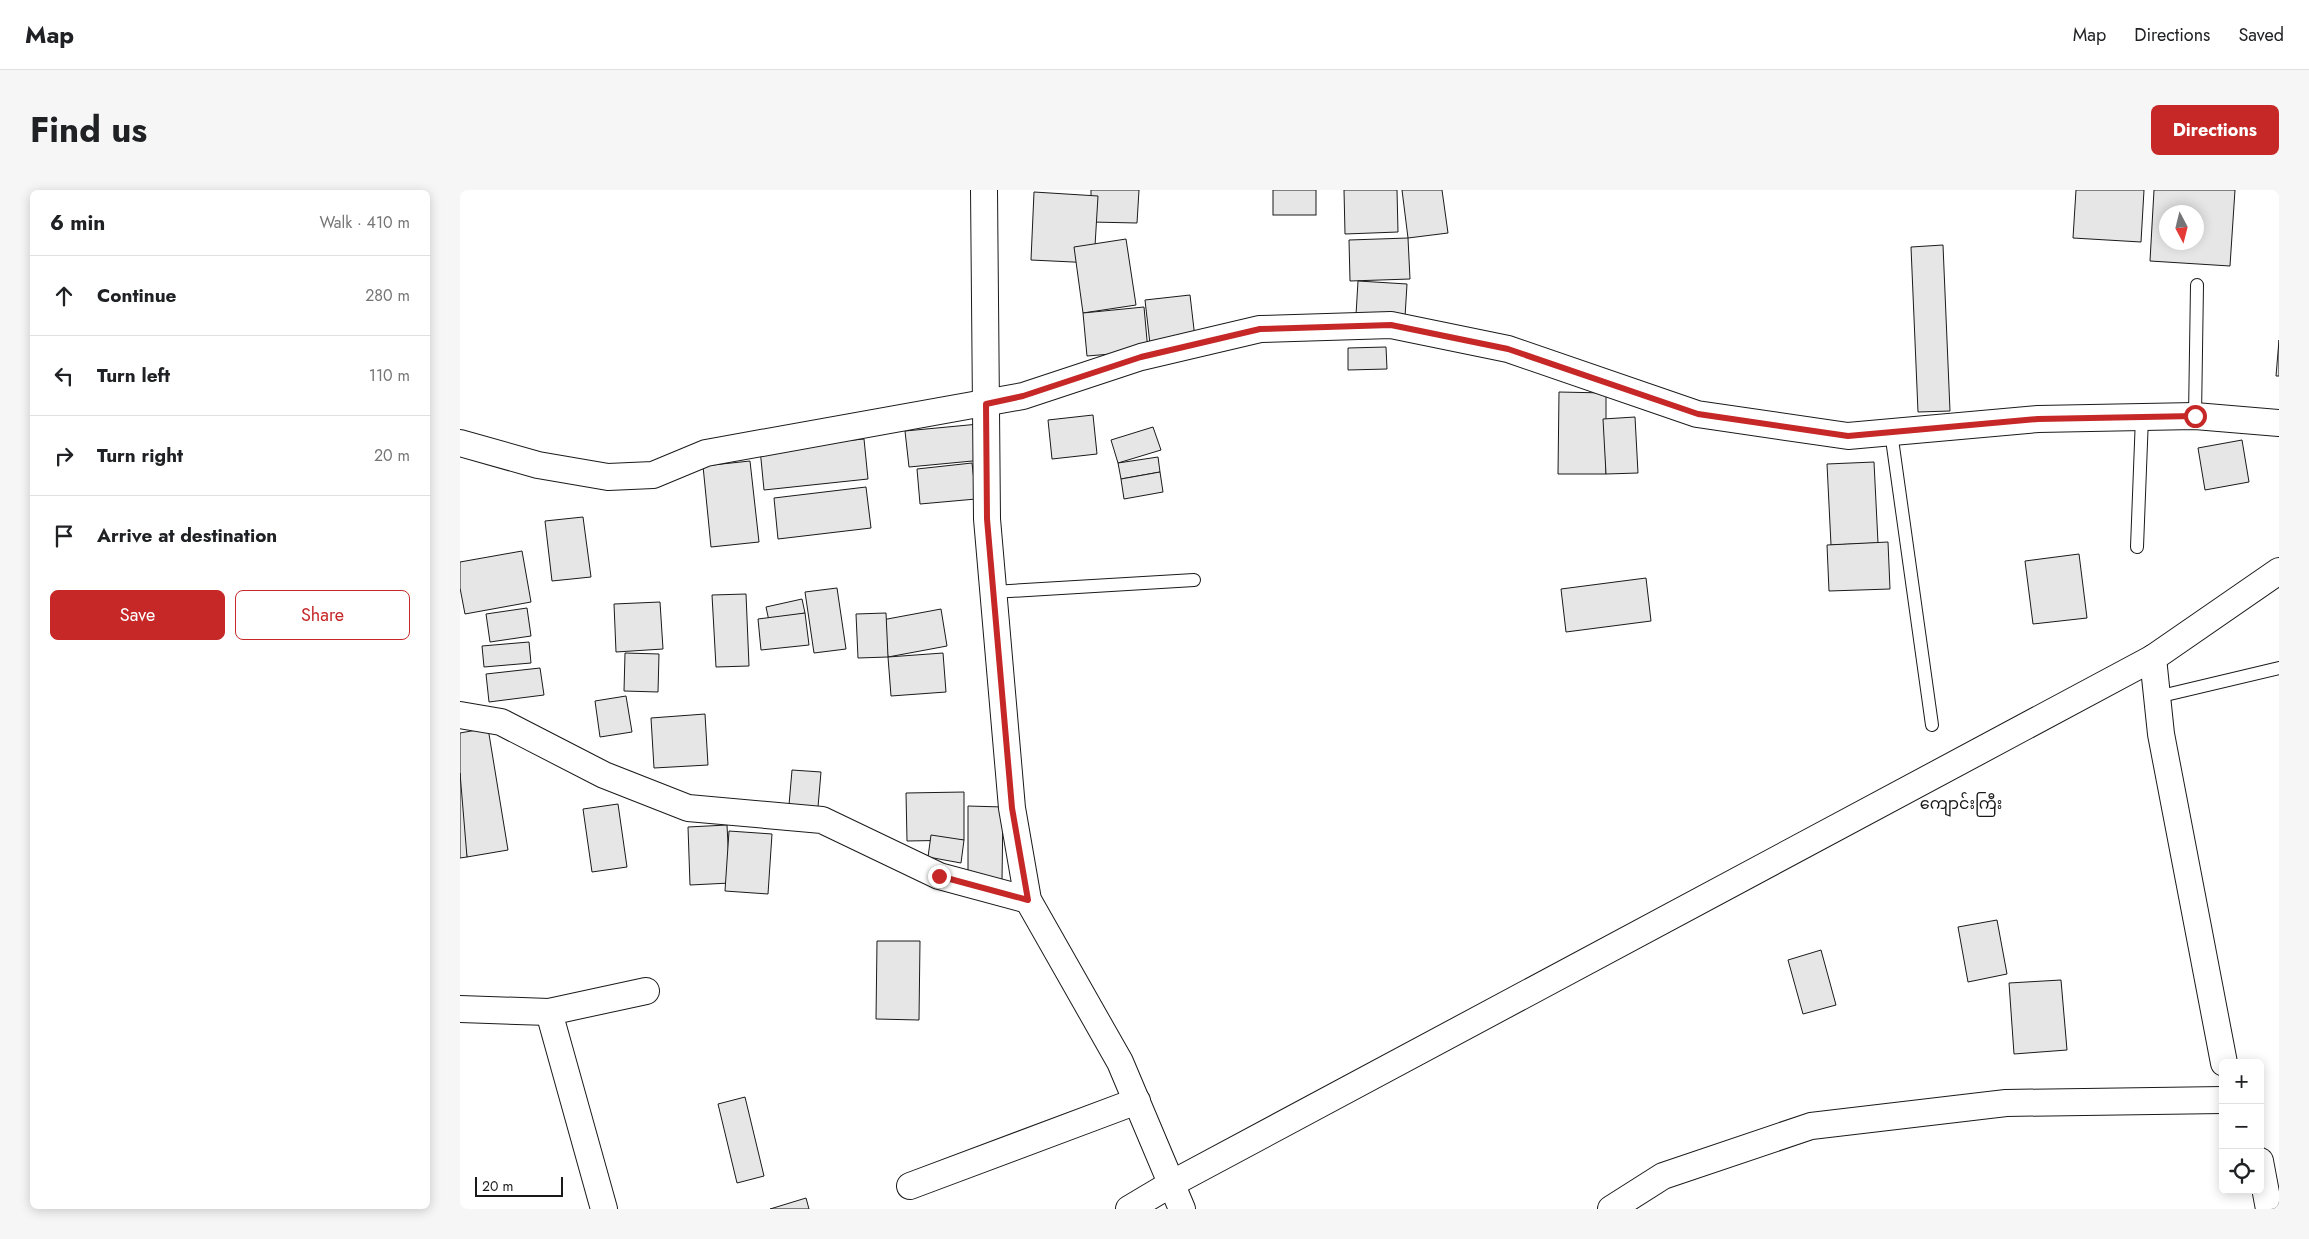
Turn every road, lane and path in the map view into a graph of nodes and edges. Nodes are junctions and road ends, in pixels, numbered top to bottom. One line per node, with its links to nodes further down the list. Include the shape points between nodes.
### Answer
1 (984, 190): 3 (street)
2 (2197, 285): 4 (lane)
3 (986, 404): 7 (street, via 1023,396 1141,357 1260,329 1391,325 1508,349 1698,414 1848,436); 8 (street, via 706,453 653,475 608,477 538,466); 12 (street, via 987,519)
4 (2195, 416): 5 (street); 6 (street)
5 (2142, 417): 7 (street, via 2038,419); 9 (lane)
6 (2279, 424)
7 (1891, 432): 17 (lane)
8 (460, 443)
9 (2137, 547)
10 (2279, 571): 13 (street)
11 (1194, 580): 12 (lane)
12 (993, 592): 18 (street, via 1012,808)
13 (2153, 658): 15 (street); 26 (street)
14 (2279, 668): 15 (lane)
15 (2157, 697): 22 (street, via 2161,734)
16 (460, 715): 18 (street, via 501,722 604,775 688,808 822,820 939,876)
17 (1932, 725)
18 (1028, 900): 24 (street, via 1120,1062)
19 (646, 991): 21 (street)
20 (460, 1010): 21 (street)
21 (549, 1012): 28 (street)
22 (2223, 1059)
23 (2219, 1100): 31 (street, via 2006,1103 1811,1126 1663,1176)
24 (1137, 1101): 26 (street); 27 (street)
25 (2264, 1182): 32 (street)
26 (1172, 1184): 29 (street); 30 (street)
27 (910, 1186)
28 (604, 1209)
29 (1129, 1209)
30 (1182, 1209)
31 (1611, 1209)
32 (2269, 1209)

